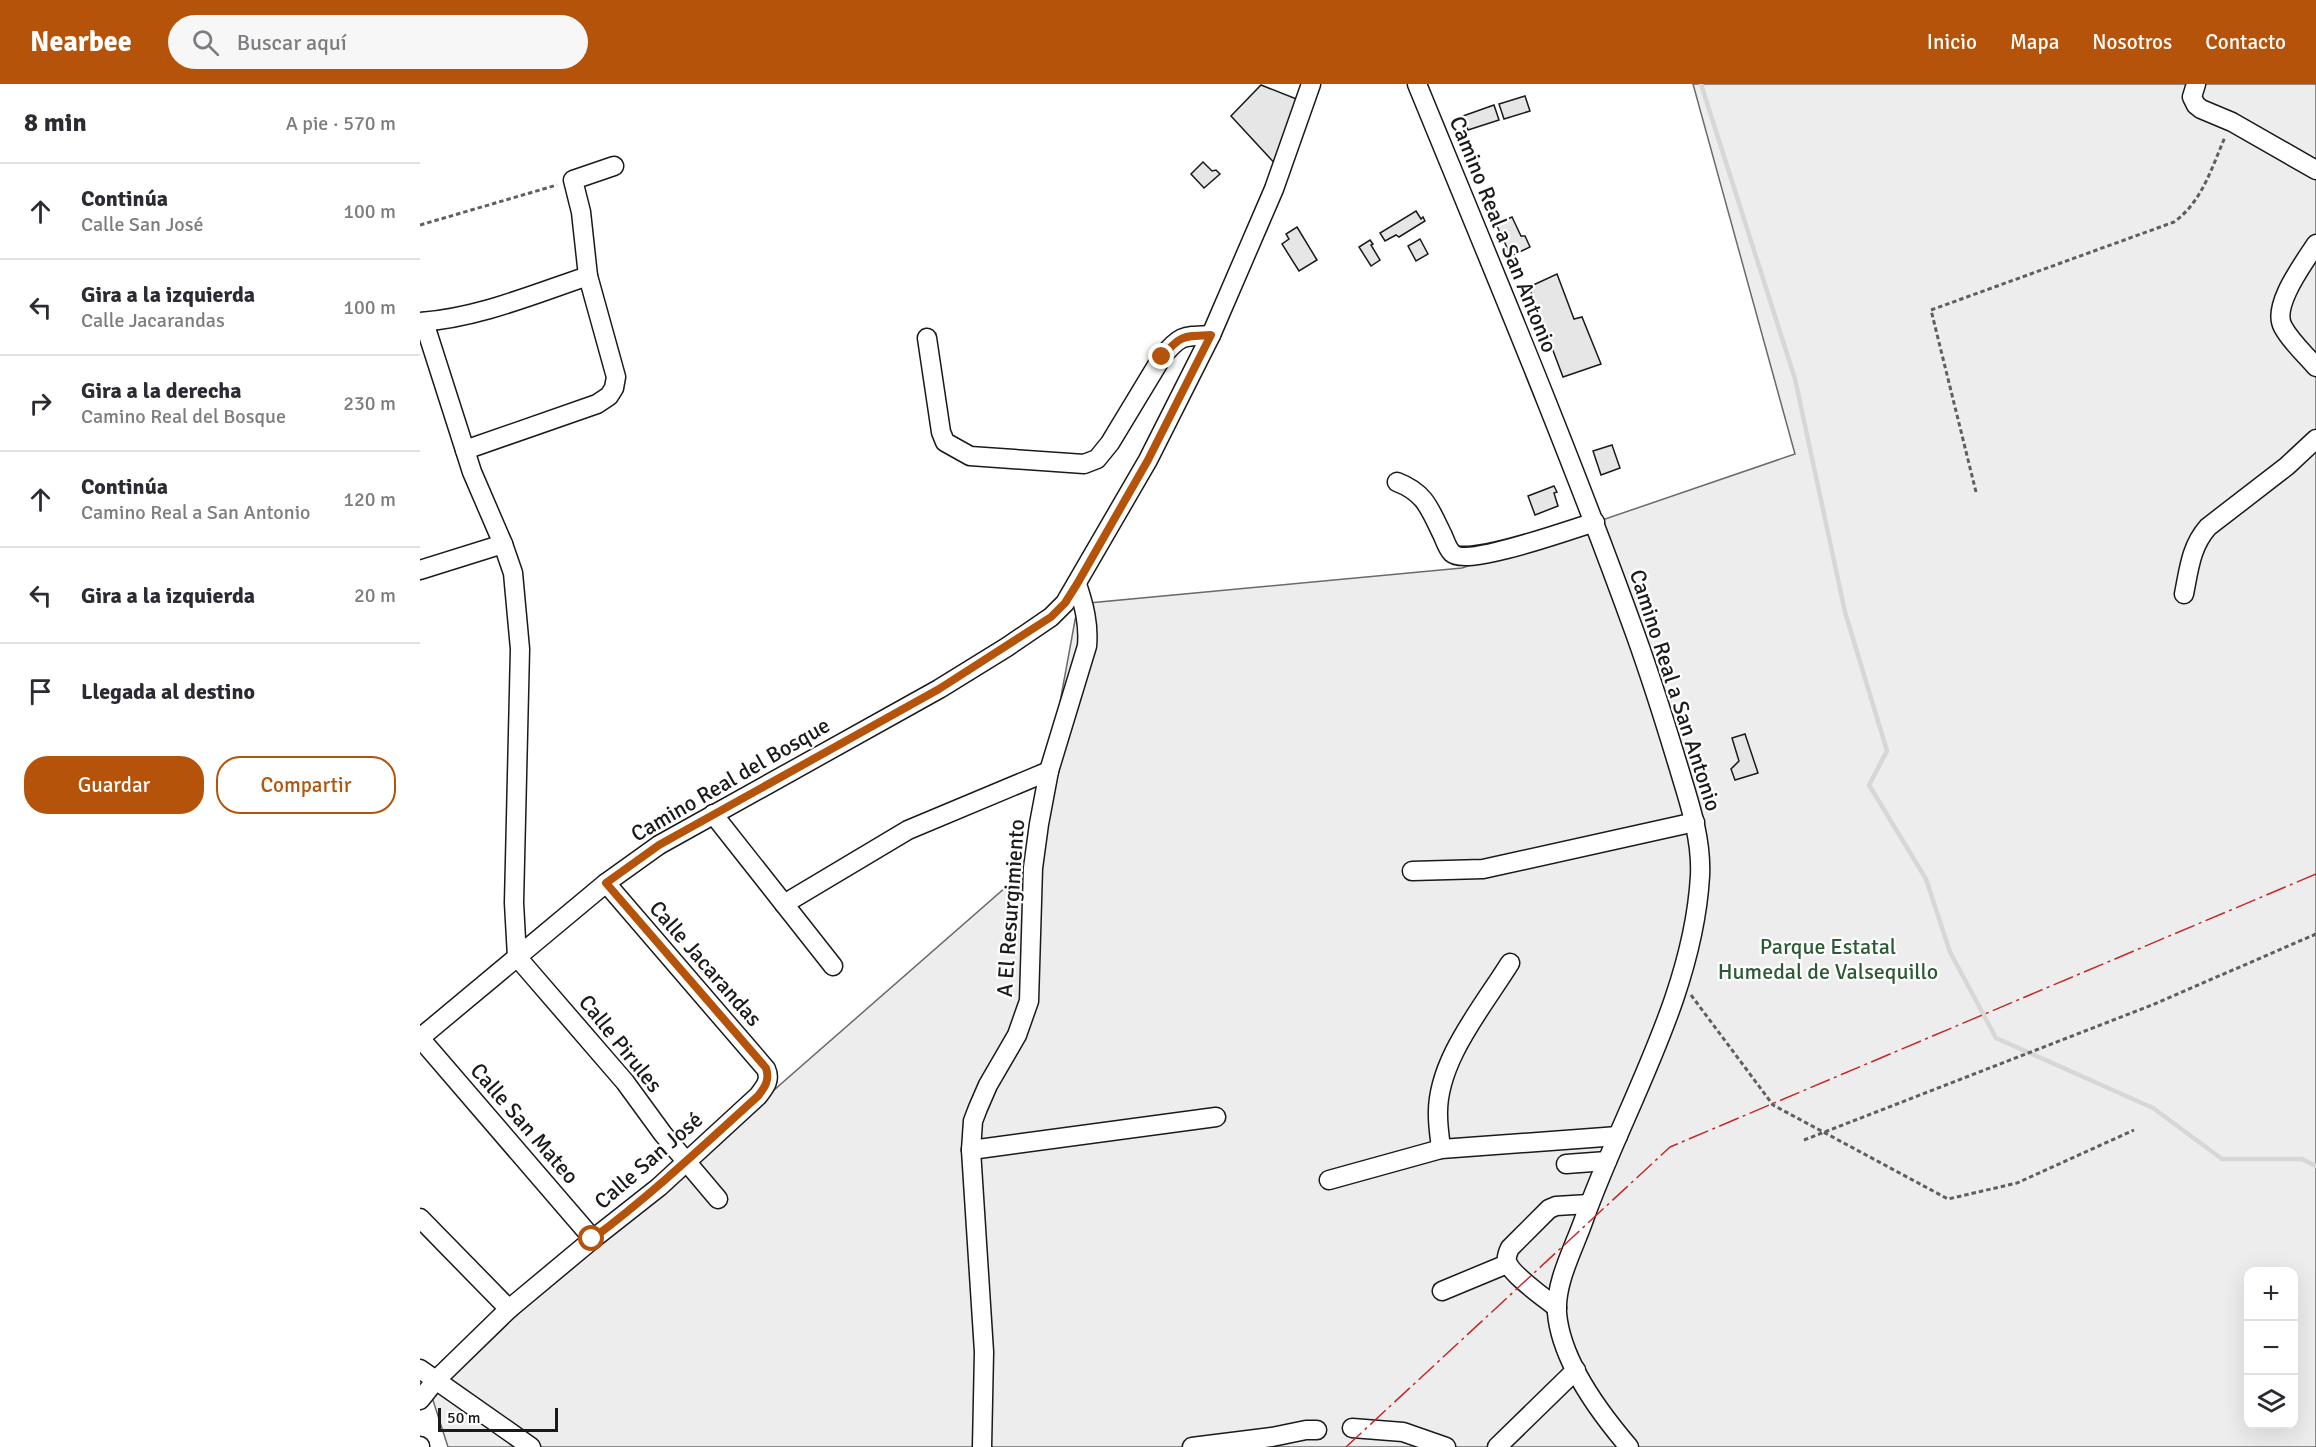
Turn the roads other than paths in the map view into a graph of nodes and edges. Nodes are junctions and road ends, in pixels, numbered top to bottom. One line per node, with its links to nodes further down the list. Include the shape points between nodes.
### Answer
1 (1417, 84): 15 (street, Camino Real a San Antonio)
2 (2196, 84): 5 (street, via 2192,97 2196,105)
3 (1305, 86): 9 (street, via 1274,189)
4 (614, 166): 7 (street, via 573,180)
5 (2316, 170)
6 (2316, 244): 11 (street, via 2282,304 2280,317 2287,333)
7 (588, 276): 8 (street, via 488,309); 13 (street, via 615,370 614,388 609,396 597,404)
8 (422, 322): 13 (street)
9 (1211, 335): 10 (street, via 1184,336 1172,345 1110,443 1097,459 1084,464 970,456 945,442 940,432); 18 (street, via 1148,460)
10 (927, 338)
11 (2316, 367)
12 (2316, 439): 19 (street, via 2199,537 2193,548)
13 (465, 450): 16 (street)
14 (1396, 482): 15 (street, via 1424,499 1450,551 1460,556 1483,555)
15 (1595, 522): 22 (street, Camino Real a San Antonio, via 1654,687)
16 (503, 544): 17 (street); 26 (street, via 513,573 520,649 514,903)
17 (420, 570)
18 (1077, 584): 20 (street, A El Resurgimiento, via 1084,605 1087,646); 21 (street, Camino Real del Bosque, via 1051,617 1007,647)
19 (2184, 594)
20 (1049, 771): 25 (street, via 908,830); 34 (street, A El Resurgimiento, via 1034,868 1029,1002 1017,1035 978,1108)
21 (713, 814): 24 (street, Camino Real del Bosque, via 659,845); 25 (street)
22 (1695, 822): 23 (street, via 1483,869); 32 (street, Camino Real a San Antonio, via 1700,873 1681,981)
23 (1412, 871)
24 (606, 883): 26 (street, Camino Real del Bosque); 30 (street, Calle Jacarandas)
25 (784, 904): 28 (street)
26 (517, 957): 29 (street, Camino Real del Bosque); 35 (street, Calle Pirules, via 625,1082)
27 (1510, 963): 33 (street, via 1453,1053 1446,1071 1438,1115)
28 (833, 966)
29 (420, 1038): 42 (street, Calle San Mateo)
30 (768, 1074): 35 (street, Calle San José, via 758,1096)
31 (1216, 1117): 34 (street)
32 (1618, 1136): 33 (street); 36 (street, Camino Real a San Antonio)
33 (1442, 1149): 38 (street)
34 (971, 1150): 54 (street, A El Resurgimiento, via 984,1352)
35 (684, 1161): 39 (street, Calle Pirules); 42 (street, Calle San José, via 659,1187)
36 (1607, 1161): 37 (street); 40 (street, Camino Real a San Antonio)
37 (1566, 1164)
38 (1329, 1180)
39 (718, 1199)
40 (1589, 1204): 43 (street, via 1549,1209 1510,1248); 45 (street, Camino Real a San Antonio, via 1560,1286)
41 (420, 1218): 46 (street)
42 (592, 1239): 46 (street, Calle San José)
43 (1507, 1264): 44 (street); 45 (street)
44 (1442, 1291)
45 (1557, 1308): 48 (street, Camino Real a San Antonio, via 1564,1342)
46 (509, 1309): 49 (street, Calle San José)
47 (420, 1369): 49 (street)
48 (1576, 1370): 57 (street); 58 (street, Camino Real a San Antonio)
49 (436, 1380): 50 (street, Calle San José); 53 (street)
50 (420, 1400)
51 (1352, 1428): 56 (street, via 1402,1432)
52 (1317, 1430): 55 (street)
53 (531, 1447)
54 (982, 1447)
55 (1192, 1447)
56 (1446, 1447)
57 (1497, 1447)
58 (1629, 1447)

